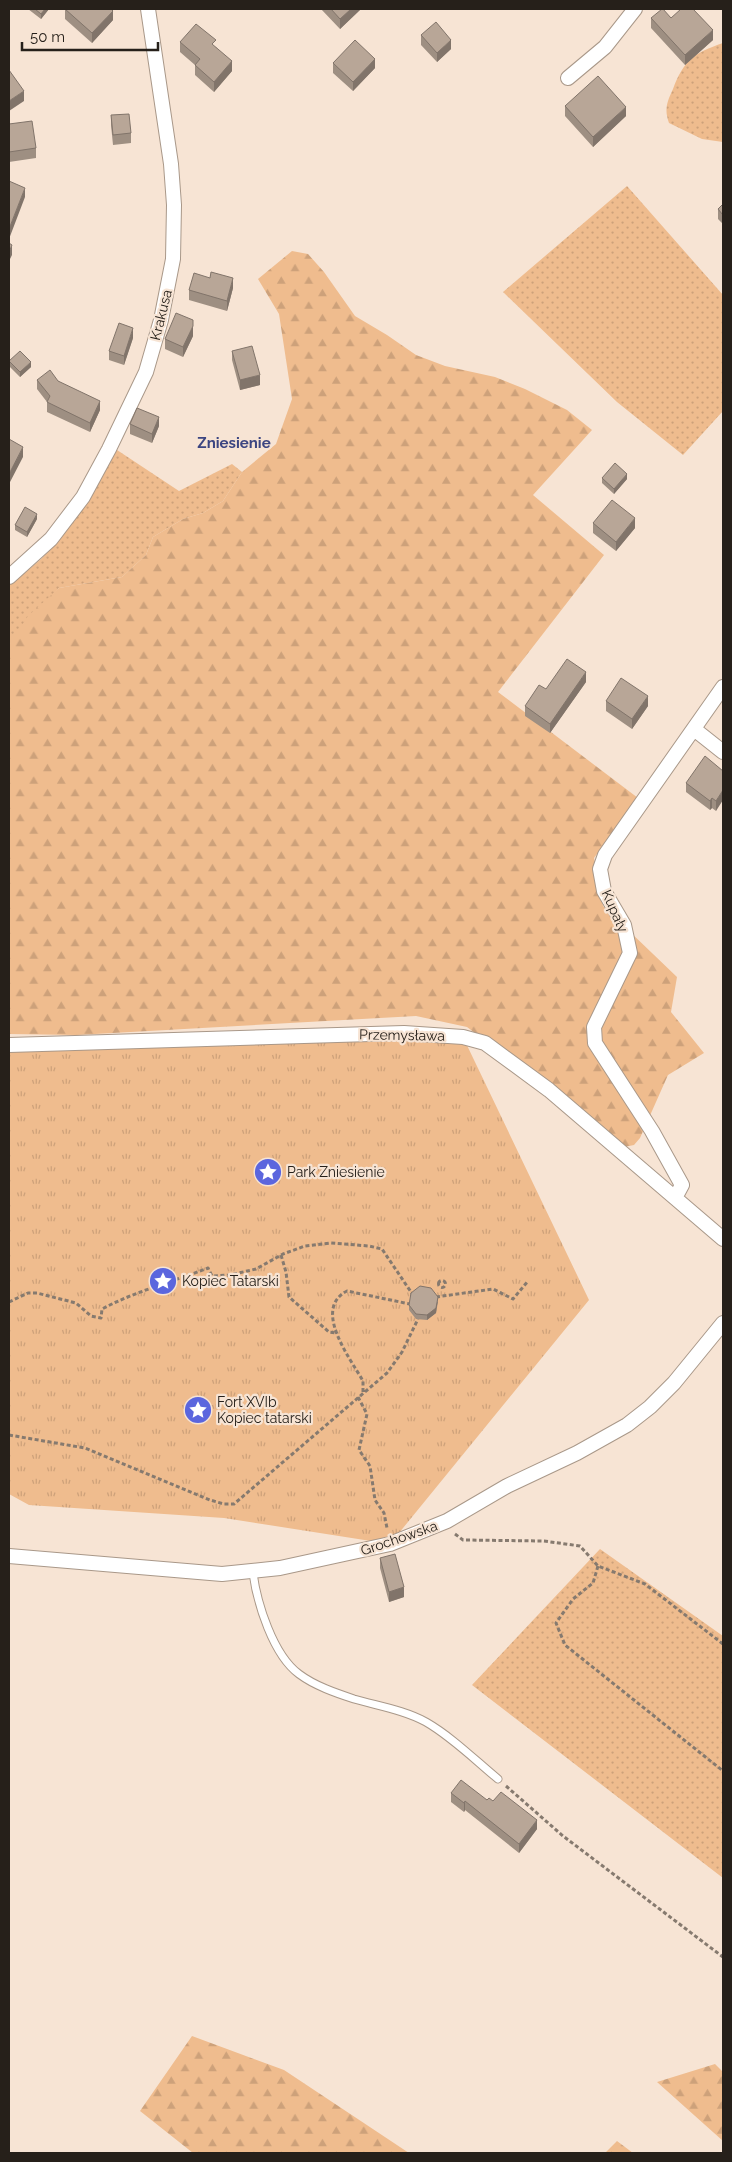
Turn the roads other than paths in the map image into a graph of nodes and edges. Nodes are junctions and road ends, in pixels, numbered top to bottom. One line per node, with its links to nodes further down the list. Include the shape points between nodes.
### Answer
1 (148, 9): 4 (street, Krakusa, via 174,205 173,259 161,320 146,372 83,497 52,540)
2 (634, 9): 3 (street, via 605,47)
3 (568, 78)
4 (9, 577)
5 (723, 687): 6 (street, Kupały)
6 (694, 729): 7 (street); 9 (street, Kupały, via 605,855 600,869 604,890 624,925 630,953 594,1027 595,1043 652,1131 682,1185)
7 (723, 752)
8 (9, 1045): 9 (street, Przemysława, via 404,1033 463,1037 485,1043 506,1057)
9 (675, 1198): 10 (street, Przemysława)
10 (723, 1239)
11 (723, 1323): 13 (street, Grochowska, via 674,1383 627,1425 507,1486 447,1521 390,1544 335,1558)
12 (9, 1556): 13 (street, Grochowska, via 222,1574)
13 (253, 1572): 14 (lane, via 255,1589 268,1627 279,1651 297,1673 334,1692 426,1722)
14 (498, 1779)

